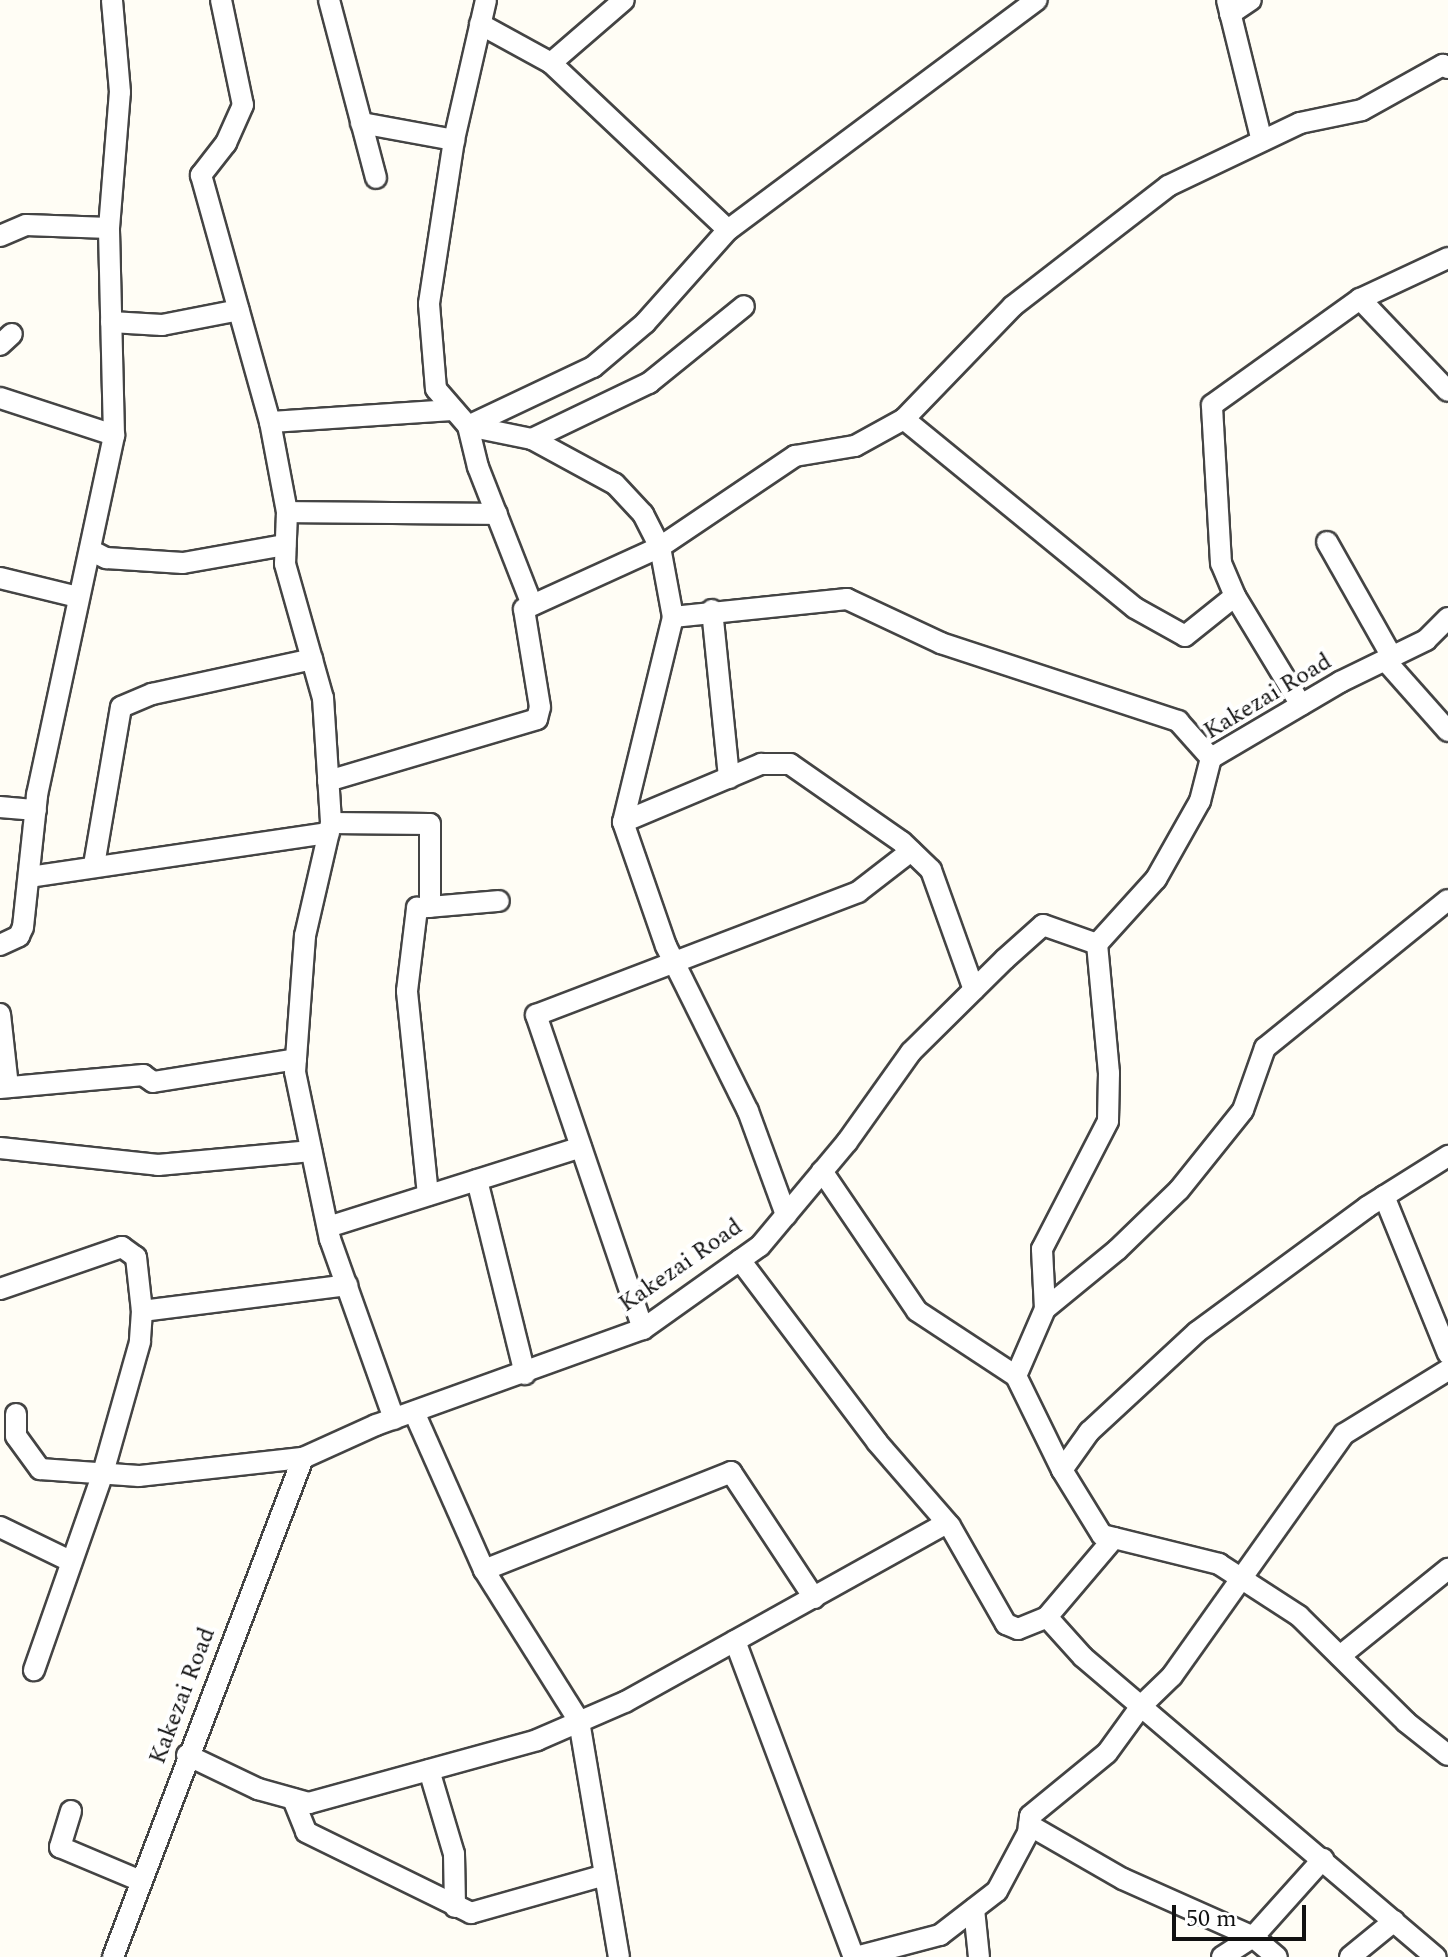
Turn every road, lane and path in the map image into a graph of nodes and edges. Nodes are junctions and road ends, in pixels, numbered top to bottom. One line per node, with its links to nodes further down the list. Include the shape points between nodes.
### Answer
1 (112, 0): 16 (street, via 120,92)
2 (221, 0): 22 (street, via 243,105 226,143 201,175)
3 (329, 0): 12 (street)
4 (486, 0): 9 (street)
5 (624, 0): 10 (street)
6 (1037, 0): 17 (street)
7 (1251, 0): 8 (street)
8 (1229, 7): 14 (street)
9 (480, 24): 10 (street); 13 (street)
10 (551, 63): 17 (street)
11 (1448, 68): 14 (street, via 1443,65 1362,110 1300,123)
12 (361, 123): 13 (street); 15 (street)
13 (454, 140): 26 (street, via 429,304 436,389)
14 (1262, 141): 27 (street, via 1168,186 1013,306)
15 (376, 178)
16 (109, 228): 18 (street, via 26,225); 23 (street)
17 (728, 230): 29 (street, via 645,323 593,367)
18 (0, 236)
19 (1448, 258): 20 (street)
20 (1360, 299): 24 (street); 39 (street, via 1212,405 1221,563)
21 (744, 306): 31 (street, via 649,383)
22 (239, 310): 23 (street, via 162,325); 28 (street)
23 (111, 322): 30 (street)
24 (1448, 391)
25 (0, 398): 30 (street)
26 (450, 410): 28 (street); 29 (street)
27 (904, 419): 36 (street, via 855,446 795,456); 39 (street, via 1135,608 1185,636)
28 (270, 422): 32 (street)
29 (468, 426): 31 (street); 33 (street)
30 (114, 435): 37 (street)
31 (532, 439): 36 (street, via 615,484 643,514)
32 (287, 512): 33 (street); 35 (street)
33 (497, 514): 41 (street)
34 (1327, 542): 45 (street)
35 (285, 545): 37 (street, via 183,563 106,558); 46 (street, via 285,564)
36 (660, 547): 41 (street); 43 (street)
37 (90, 550): 40 (street)
38 (0, 578): 40 (street)
39 (1235, 596): 47 (street)
40 (78, 597): 53 (street)
41 (532, 605): 51 (street, via 524,609 540,707 537,719)
42 (712, 610): 43 (street); 49 (street, via 847,599 941,643 1178,721); 50 (street)
43 (673, 617): 54 (street)
44 (1448, 618): 45 (street, Kakezai Road, via 1426,640)
45 (1388, 658): 47 (street, Kakezai Road); 48 (street)
46 (312, 659): 51 (street, via 323,698); 57 (street, via 152,694 121,707)
47 (1301, 705): 49 (street, Kakezai Road)
48 (1448, 731)
49 (1211, 758): 62 (street, Kakezai Road, via 1200,801 1156,879)
50 (729, 778): 54 (street); 56 (street, via 761,764 790,764)
51 (328, 781): 55 (street)
52 (0, 807): 53 (street)
53 (36, 810): 58 (street)
54 (623, 822): 64 (street)
55 (330, 828): 57 (street); 61 (street, via 430,824); 67 (street, via 305,936)
56 (911, 851): 64 (street, via 858,892); 65 (street, via 931,870)
57 (94, 865): 58 (street)
58 (30, 877): 63 (street, via 23,927 19,936)
59 (1448, 900): 82 (street, via 1265,1048 1243,1110 1179,1190)
60 (499, 901): 61 (street)
61 (430, 907): 75 (street, via 417,908 407,991)
62 (1097, 944): 65 (street, Kakezai Road, via 1043,925); 82 (street, via 1108,1121 1042,1249)
63 (0, 945)
64 (677, 964): 69 (street, via 536,1015); 77 (street, via 748,1111)
65 (974, 990): 73 (street, Kakezai Road, via 911,1052)
66 (0, 1014): 68 (street)
67 (296, 1059): 68 (street, via 153,1082 143,1075); 71 (street)
68 (4, 1087)
69 (581, 1147): 74 (street); 84 (street)
70 (0, 1148): 71 (street, via 158,1165)
71 (311, 1151): 78 (street)
72 (1448, 1156): 76 (street)
73 (822, 1171): 77 (street, Kakezai Road); 88 (street, via 917,1311)
74 (477, 1180): 75 (street); 87 (street)
75 (428, 1195): 78 (street)
76 (1384, 1196): 85 (street); 93 (street, via 1168,1356 1089,1432)
77 (786, 1215): 79 (street, Kakezai Road)
78 (328, 1227): 80 (street)
79 (740, 1260): 84 (street, Kakezai Road); 95 (street, via 877,1442)
80 (347, 1285): 83 (street); 91 (street)
81 (0, 1289): 83 (street, via 122,1247 136,1257)
82 (1045, 1309): 88 (street)
83 (142, 1311): 94 (street, via 140,1342)
84 (643, 1329): 87 (street, Kakezai Road)
85 (1448, 1354)
86 (1448, 1370): 101 (street, via 1344,1434)
87 (525, 1374): 89 (street, Kakezai Road)
88 (1016, 1376): 93 (street)
89 (414, 1412): 91 (street, Kakezai Road); 100 (street)
90 (16, 1414): 94 (street, via 16,1436 40,1469)
91 (394, 1419): 92 (street, Kakezai Road)
92 (303, 1458): 94 (street, via 139,1476); 109 (street, Kakezai Road)
93 (1062, 1470): 97 (street, via 1102,1535)
94 (103, 1473): 98 (street)
95 (947, 1523): 102 (street); 103 (street, via 1006,1624 1018,1629)
96 (0, 1527): 98 (street)
97 (1114, 1538): 101 (street, via 1219,1564); 103 (street)
98 (70, 1561): 106 (street)
99 (1448, 1569): 105 (street)
100 (484, 1570): 102 (street, via 731,1472); 108 (street)
101 (1240, 1578): 105 (street, via 1299,1616); 107 (street, via 1172,1676)
102 (814, 1598): 104 (street)
103 (1047, 1617): 107 (street, via 1083,1657)
104 (735, 1641): 108 (street); 124 (street)
105 (1340, 1656): 110 (street)
106 (34, 1670)
107 (1141, 1706): 114 (street, via 1107,1753 1030,1816); 115 (street)
108 (579, 1721): 111 (street, via 537,1740); 116 (street)
109 (187, 1755): 112 (street, via 258,1789); 117 (street, Kakezai Road)
110 (1448, 1755)
111 (429, 1770): 112 (street, via 309,1803); 118 (street, via 454,1854)
112 (293, 1799): 118 (street, via 306,1832)
113 (71, 1811): 117 (street, via 60,1847)
114 (1029, 1825): 119 (street, via 997,1891); 121 (street, via 1123,1879)
115 (1323, 1859): 120 (street); 121 (street)
116 (605, 1875): 118 (street, via 471,1913); 123 (street)
117 (141, 1881): 122 (street, Kakezai Road)
118 (455, 1907)
119 (974, 1909): 124 (street, via 940,1935); 125 (street)
120 (1394, 1921): 128 (street); 129 (street)
121 (1253, 1937): 126 (street); 127 (street)
122 (113, 1957)
123 (619, 1957)
124 (855, 1957)
125 (979, 1957)
126 (1222, 1957)
127 (1277, 1957)
128 (1350, 1957)
129 (1436, 1957)

